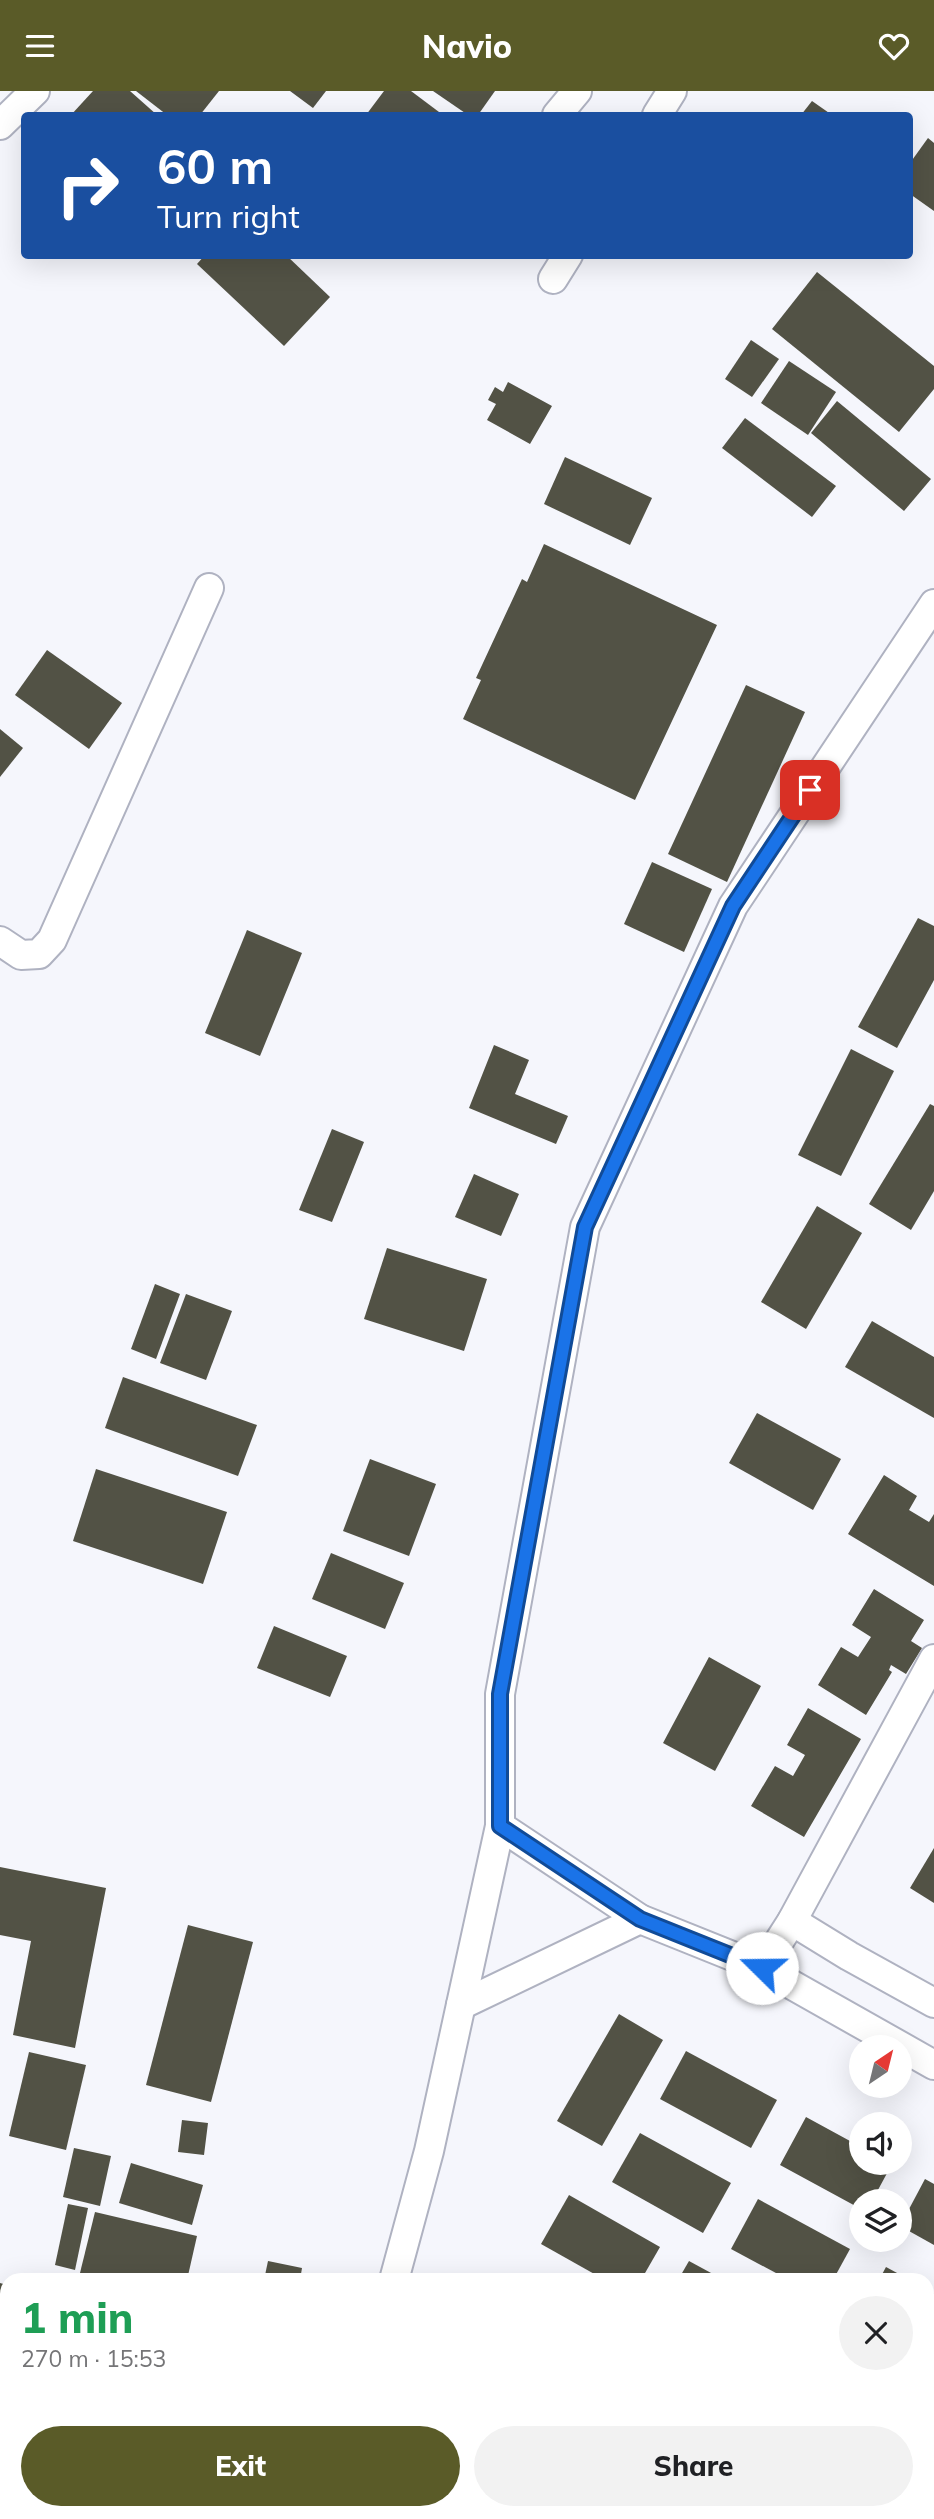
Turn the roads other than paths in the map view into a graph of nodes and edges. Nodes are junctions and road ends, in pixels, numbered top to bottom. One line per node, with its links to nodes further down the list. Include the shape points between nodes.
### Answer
1 (35, 91): 6 (street)
2 (577, 91): 4 (street)
3 (672, 91): 5 (street)
4 (560, 112)
5 (659, 112)
6 (0, 125)
7 (566, 259): 8 (street)
8 (553, 279)
9 (209, 588): 11 (street, via 52,940 39,954 21,955)
10 (934, 604): 13 (street, via 733,906 585,1227 500,1694)
11 (0, 941)
12 (934, 1659): 15 (street)
13 (500, 1826): 14 (street); 18 (street)
14 (640, 1919): 16 (street); 18 (street)
15 (792, 1921): 16 (street); 17 (street)
16 (762, 1968): 19 (street)
17 (934, 2003)
18 (461, 2005): 20 (street)
19 (934, 2065)
20 (396, 2273)

